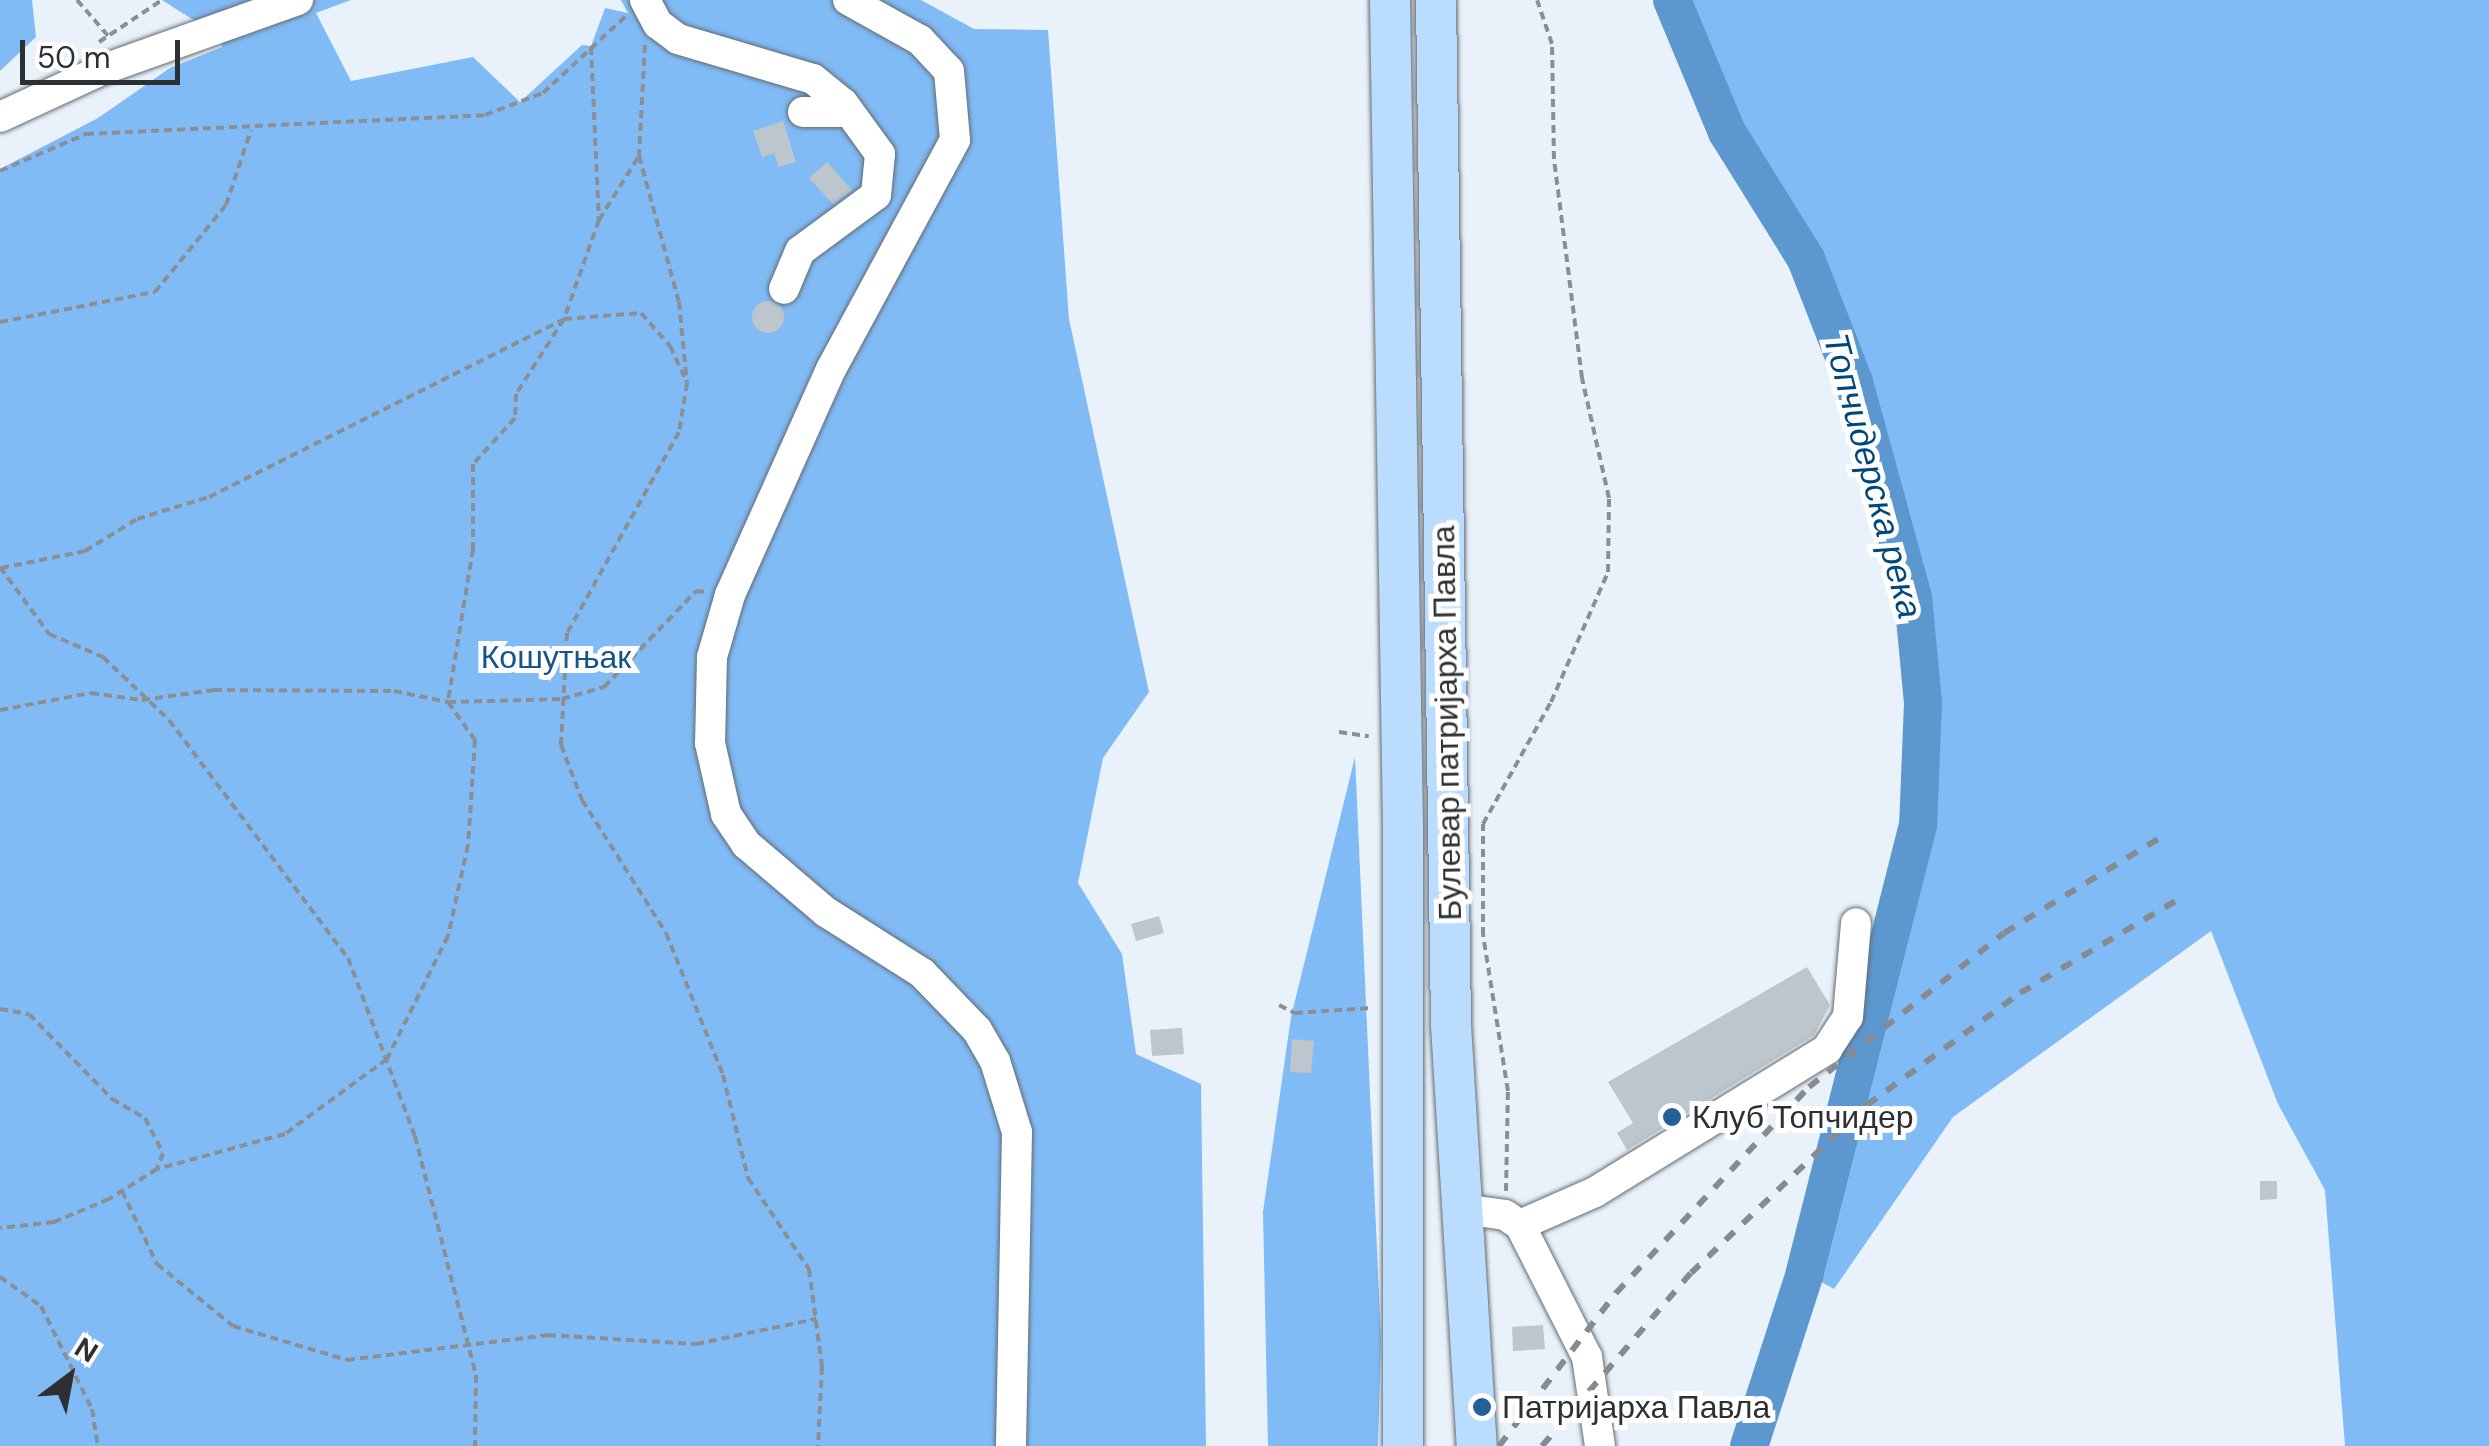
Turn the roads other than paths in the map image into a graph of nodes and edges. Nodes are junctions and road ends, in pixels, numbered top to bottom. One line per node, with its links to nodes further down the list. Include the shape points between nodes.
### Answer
1 (298, 0): 8 (street, via 131,60)
2 (848, 0): 13 (street, via 920,40 949,71 955,140 832,369 730,595 708,695 710,743 726,814 746,844 952,1001 978,1030 1010,1099 1017,1132)
3 (1390, 0): 14 (main road, Булевар патријарха Павла, via 1403,823)
4 (1436, 0): 11 (main road, Булевар патријарха Павла, via 1452,1024)
5 (637, 7): 7 (street, via 669,34 803,74)
6 (803, 112): 7 (street)
7 (849, 112): 9 (street, via 880,154 881,186 867,206 795,257)
8 (0, 117)
9 (784, 289)
10 (1856, 923): 12 (street, via 1848,1017 1827,1049 1596,1192)
11 (1463, 1208): 12 (street); 15 (main road, Булевар патријарха Павла)
12 (1512, 1220): 16 (street, via 1586,1357)
13 (1012, 1446)
14 (1402, 1446)
15 (1477, 1446)
16 (1600, 1446)

